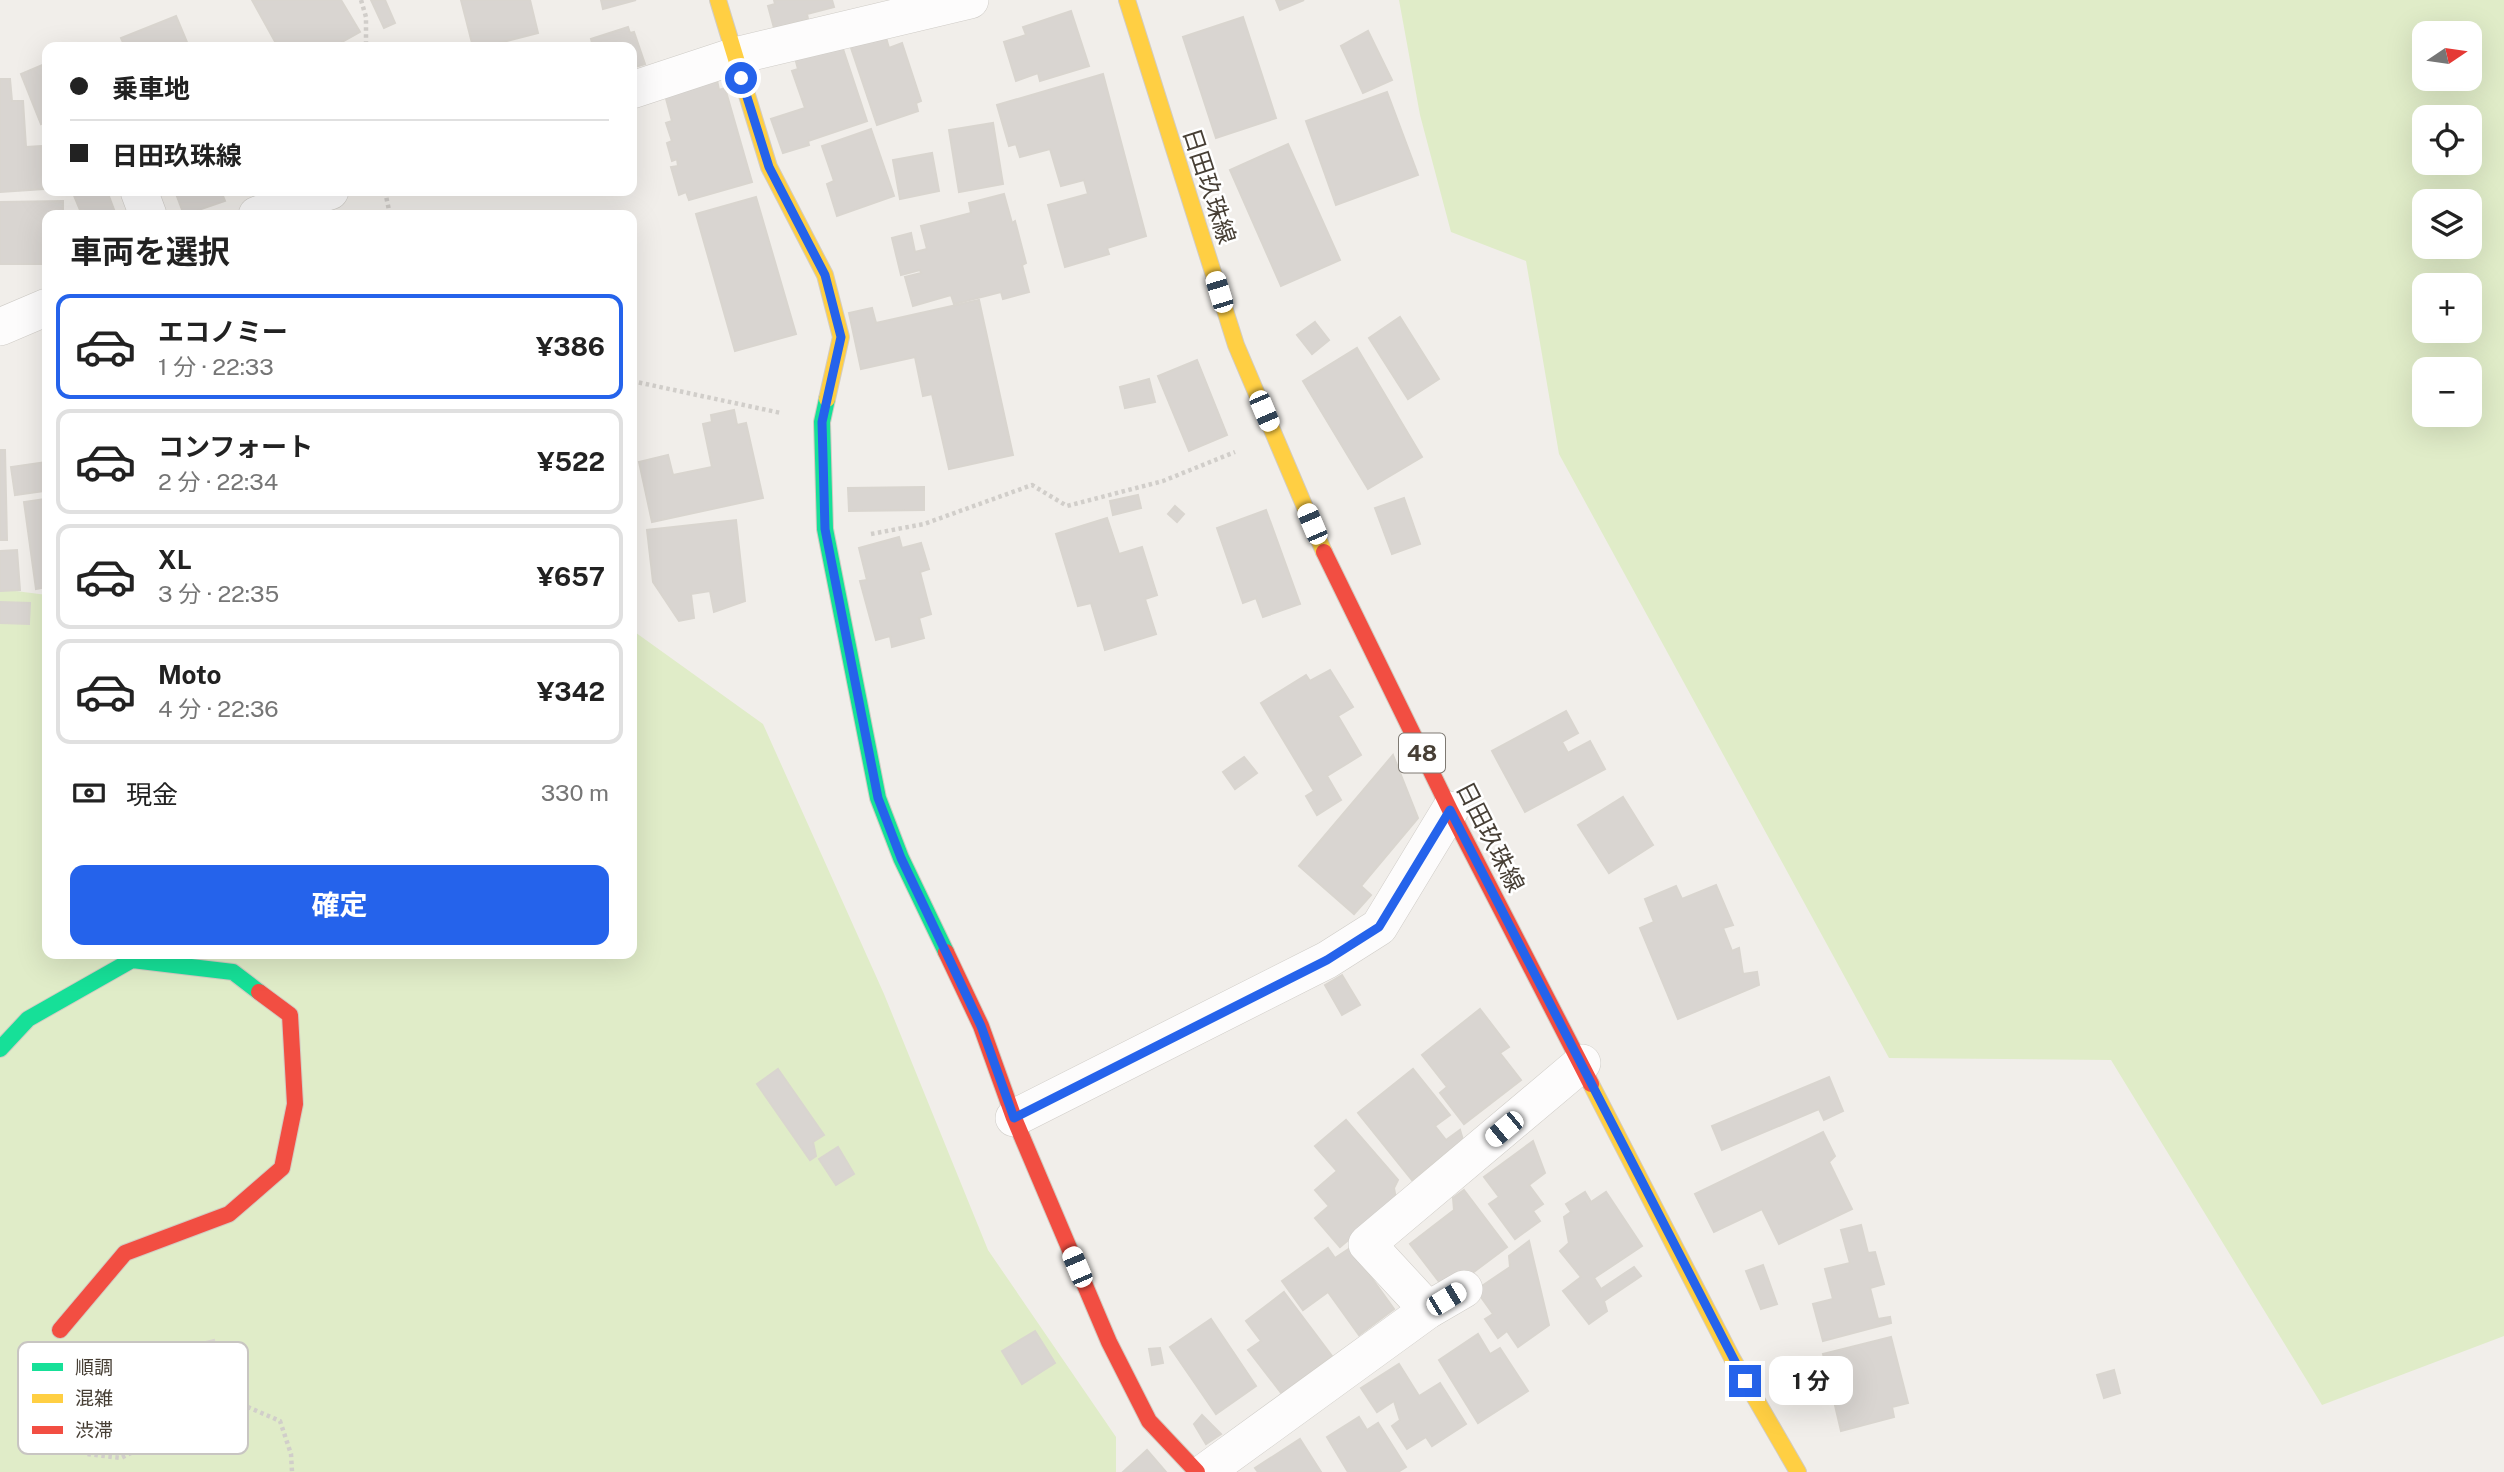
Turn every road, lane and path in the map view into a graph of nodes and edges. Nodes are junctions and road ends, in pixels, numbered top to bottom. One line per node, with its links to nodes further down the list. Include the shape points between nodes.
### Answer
1 (361, 0): 5 (path)
2 (718, 0): 6 (street)
3 (970, 0): 6 (street)
4 (1127, 0): 14 (street, 日田玖珠線 / 48, via 1236,345)
5 (366, 42)
6 (735, 55): 7 (street); 13 (street, via 769,167 825,275 841,337)
7 (637, 88)
8 (315, 196): 9 (street)
9 (272, 210)
10 (42, 309): 11 (street)
11 (0, 327)
12 (637, 382): 13 (path)
13 (822, 422): 15 (street)
14 (1273, 432): 15 (path, via 1163,481 1067,506 1032,485 924,524 859,536); 16 (street, 日田玖珠線 / 48, via 1332,570)
15 (825, 529): 19 (street, via 878,798 901,858 981,1026)
16 (1450, 810): 18 (street, 日田玖珠線 / 48); 19 (street, via 1379,927 1327,960)
17 (0, 1049): 22 (street, via 28,1019 132,960 233,972 290,1015 295,1104 282,1168 229,1214 125,1253)
18 (1582, 1063): 21 (street, via 1367,1244); 30 (street, 日田玖珠線 / 48, via 1732,1358)
19 (1014, 1118): 28 (street, via 1109,1342 1149,1421)
20 (1464, 1289): 21 (street)
21 (1428, 1310): 29 (street)
22 (60, 1329): 23 (path)
23 (52, 1342)
24 (248, 1407): 27 (path, via 280,1420)
25 (87, 1454): 26 (path, via 121,1458)
26 (129, 1454)
27 (292, 1472)
28 (1197, 1472)
29 (1205, 1472)
30 (1798, 1472)

